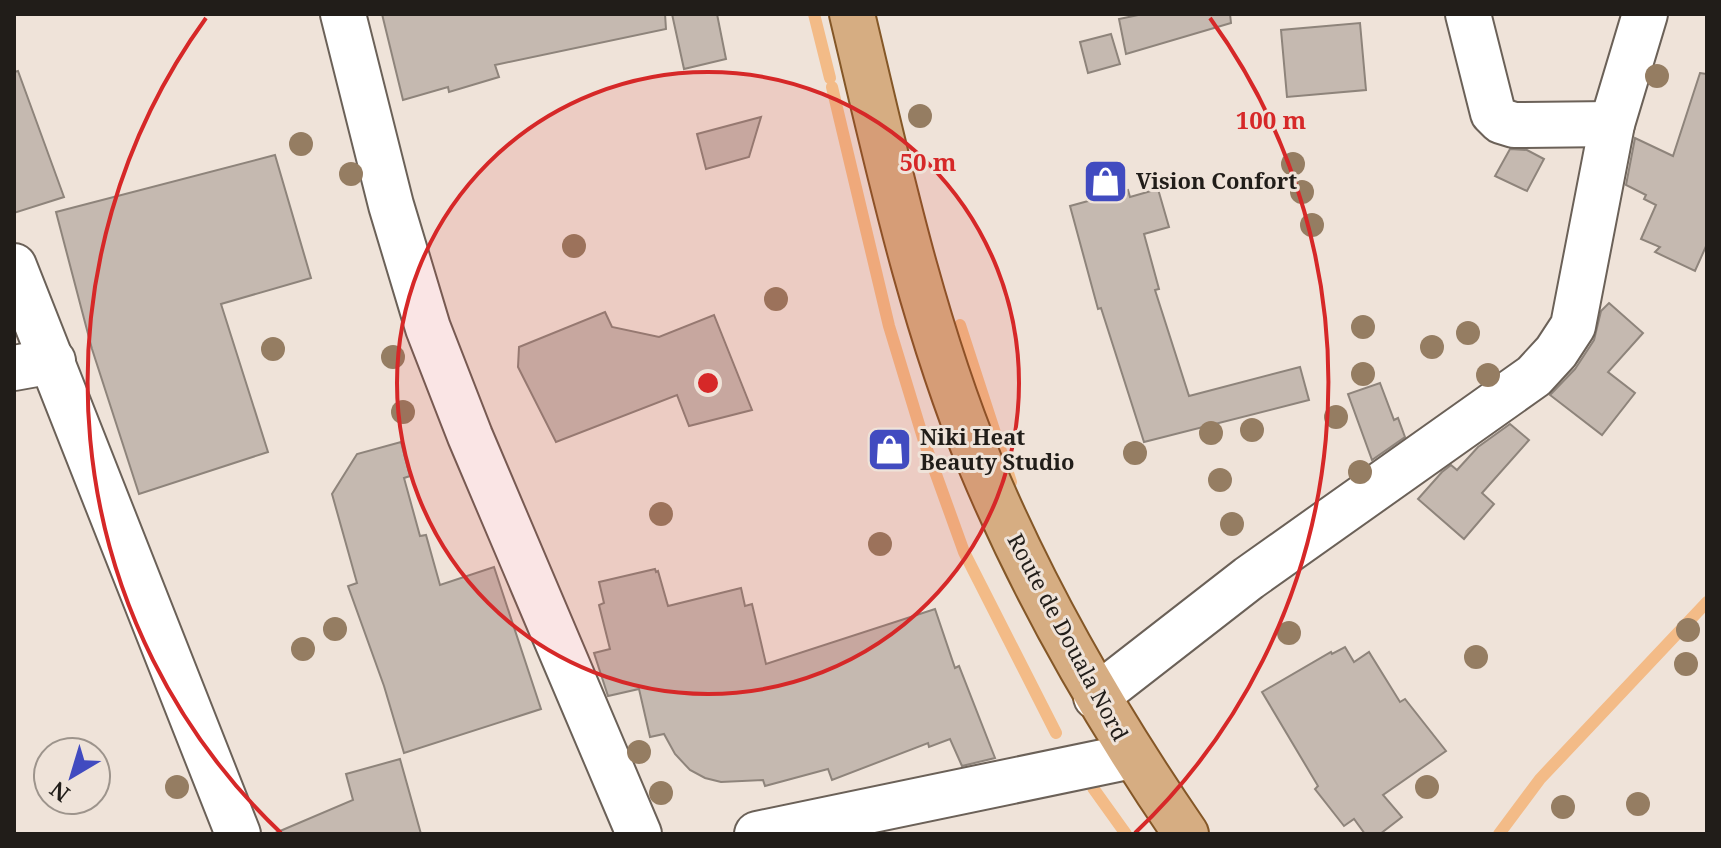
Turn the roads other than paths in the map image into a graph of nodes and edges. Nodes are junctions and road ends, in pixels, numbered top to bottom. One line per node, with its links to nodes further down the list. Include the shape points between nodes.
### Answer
1 (343, 14): 11 (street, via 428,328)
2 (852, 14): 8 (main road, Route de Douala Nord, via 898,207 974,447 1030,577)
3 (1468, 14): 5 (street, via 1493,113 1501,121)
4 (1645, 14): 5 (street)
5 (1612, 124): 8 (street, via 1573,326 1556,352 1534,376 1249,578)
6 (14, 266): 7 (street)
7 (34, 364): 10 (street)
8 (1096, 697): 9 (main road, Route de Douala Nord)
9 (1132, 756): 12 (street); 13 (main road, Route de Douala Nord)
10 (238, 834)
11 (639, 834)
12 (757, 834)
13 (1186, 834)

